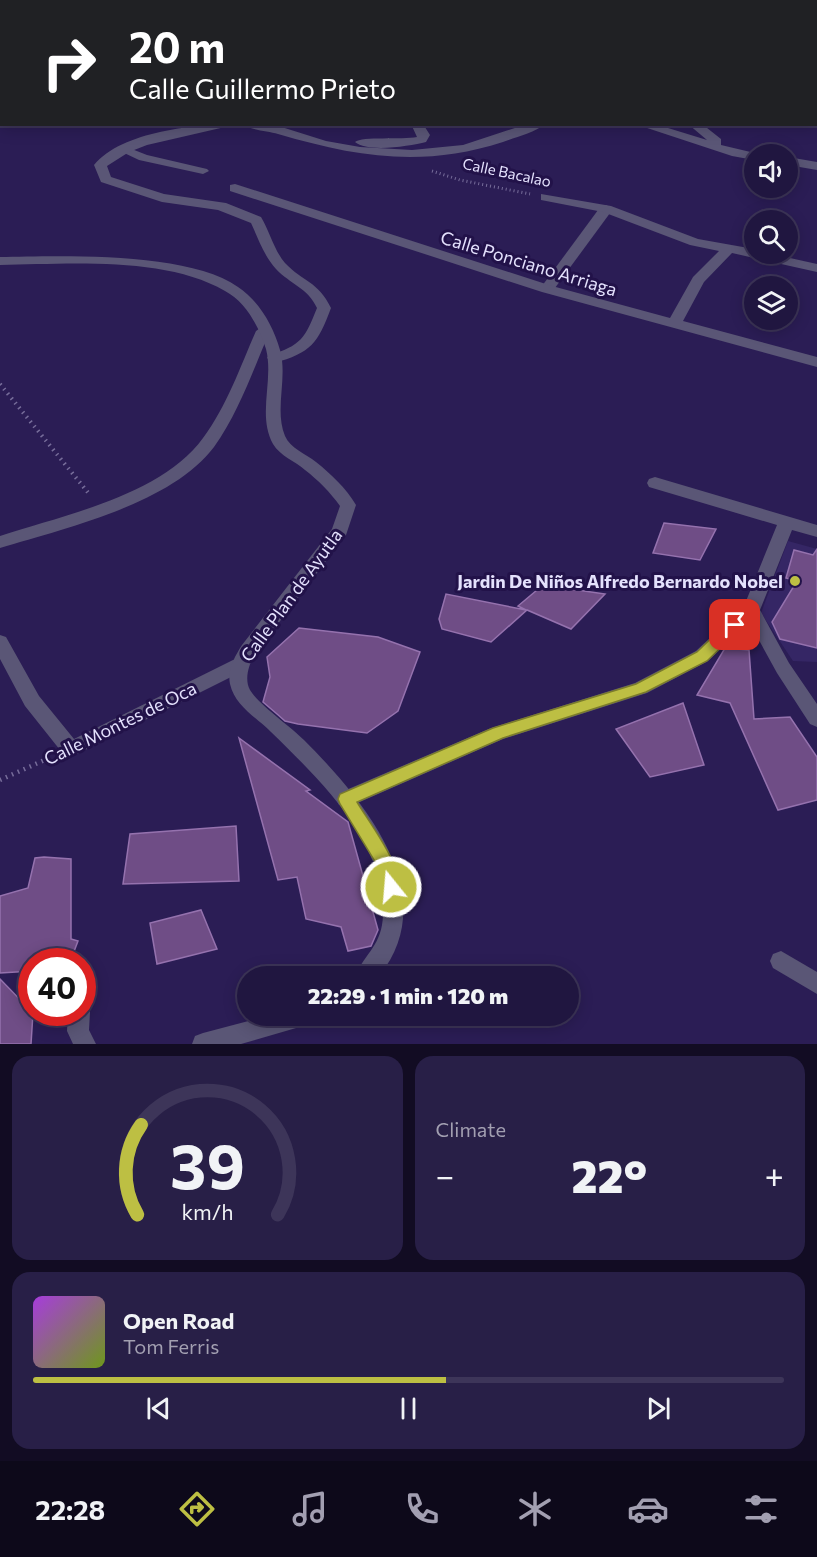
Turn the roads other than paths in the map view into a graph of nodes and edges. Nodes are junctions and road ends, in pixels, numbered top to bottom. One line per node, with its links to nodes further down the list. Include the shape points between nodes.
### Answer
1 (221, 126): 8 (street)
2 (268, 126): 7 (street)
3 (418, 126): 7 (street, via 424,135 411,143 359,141)
4 (533, 126): 7 (street, via 487,143 406,156)
5 (648, 126): 9 (street)
6 (697, 126): 9 (street)
7 (331, 145)
8 (124, 149): 13 (lane, via 143,158); 25 (street, via 107,156 100,165 105,179 162,198 230,209 256,220 280,265 318,294 324,309 311,341 301,350)
9 (736, 153): 10 (street)
10 (744, 154)
11 (798, 163): 12 (street)
12 (817, 166)
13 (203, 171)
14 (235, 188): 22 (street, Calle Ponciano Arriaga)
15 (546, 197): 16 (street, Calle Bacalao)
16 (606, 209): 17 (street, Calle Bacalao, via 696,242); 22 (street)
17 (730, 247): 18 (street, Calle Bacalao); 23 (street, via 698,280)
18 (744, 250)
19 (0, 261): 24 (street, Calle Plan de Ayutla, via 147,263 179,270 234,291 250,305)
20 (798, 263): 21 (street, Calle Bacalao)
21 (817, 268)
22 (547, 289): 23 (street, Calle Ponciano Arriaga)
23 (674, 324): 26 (street, Calle Ponciano Arriaga)
24 (264, 330): 25 (street, Calle Plan de Ayutla); 30 (street, via 219,426 197,456 167,478 131,496)
25 (274, 358): 33 (street, Calle Plan de Ayutla, via 274,429 282,445 333,484 348,505 340,531 294,587)
26 (817, 362)
27 (655, 483): 28 (street)
28 (787, 521): 29 (street); 31 (street)
29 (817, 531)
30 (0, 542)
31 (751, 610): 34 (street); 35 (street, via 702,656 641,688 498,733)
32 (0, 642): 33 (street, Calle Montes de Oca, via 32,701 71,749)
33 (239, 665): 35 (street, Calle Plan de Ayutla, via 239,684 248,701)
34 (817, 719)
35 (346, 799): 37 (street, Calle Plan de Ayutla, via 387,866 395,908 387,948)
36 (781, 961): 38 (street)
37 (374, 966)
38 (817, 984)
39 (78, 1026): 41 (street)
40 (267, 1026): 42 (street)
41 (85, 1044)
42 (203, 1044)

